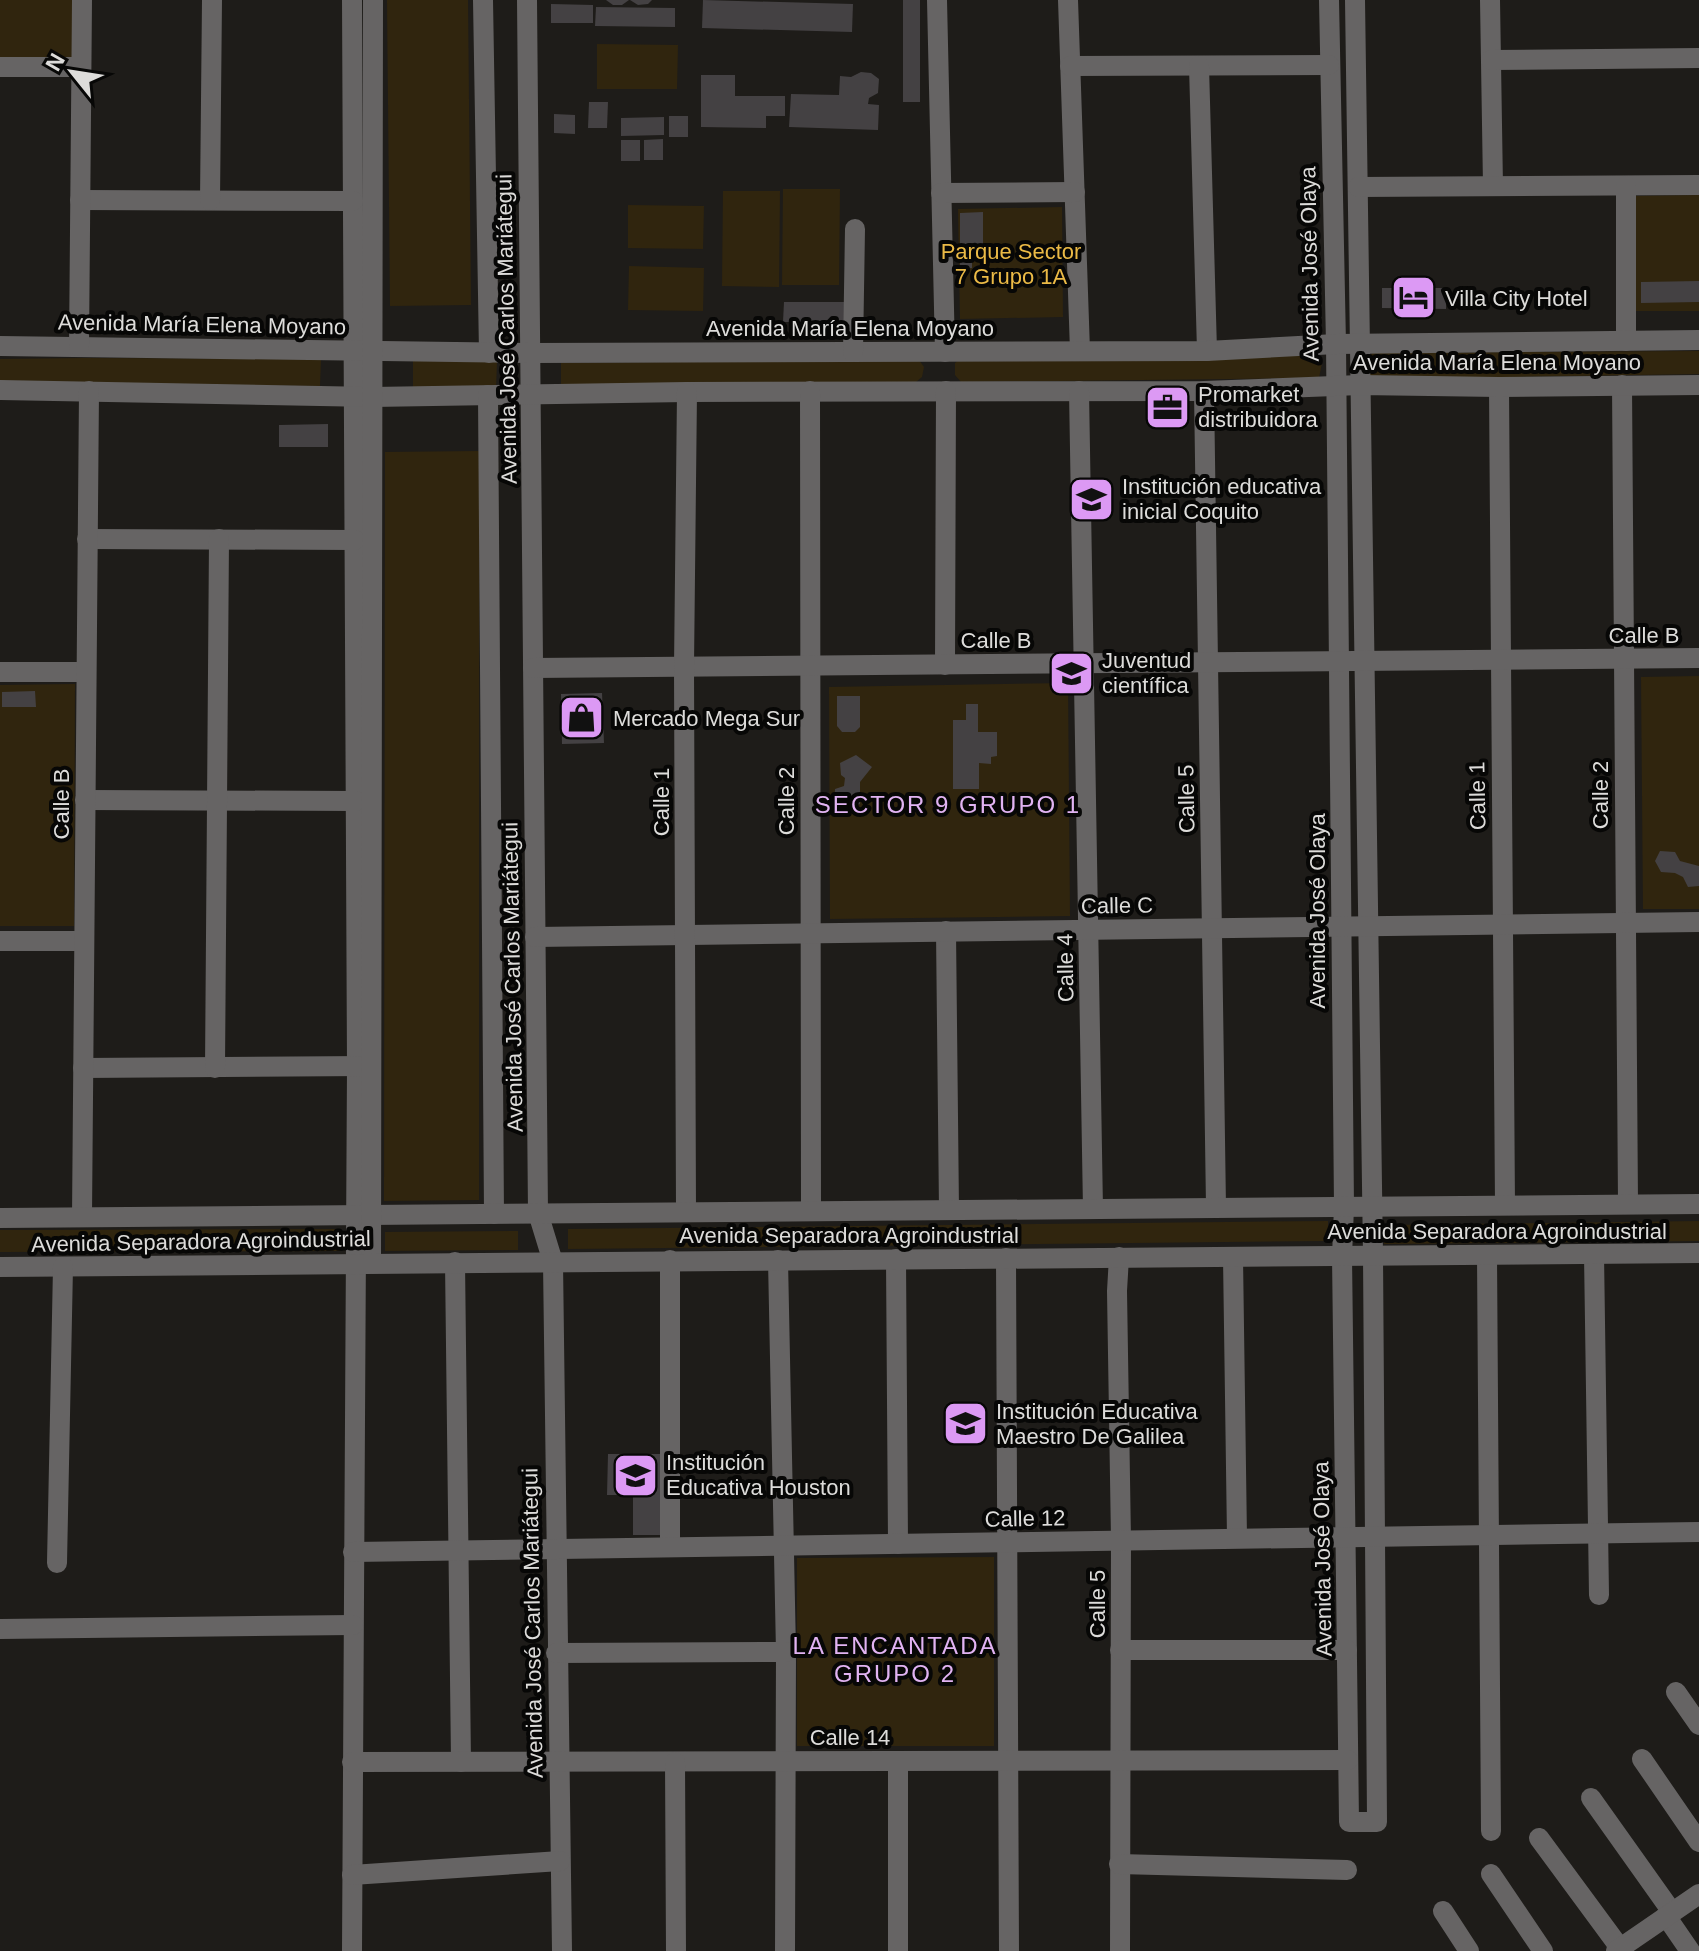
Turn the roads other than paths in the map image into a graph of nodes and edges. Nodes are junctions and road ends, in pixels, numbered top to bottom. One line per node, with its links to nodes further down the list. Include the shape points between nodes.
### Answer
1 (82, 0): 18 (street)
2 (212, 0): 26 (street)
3 (352, 0): 27 (street)
4 (373, 0): 35 (street)
5 (483, 0): 40 (street, Avenida José Carlos Mariátegui)
6 (527, 0): 41 (street, Avenida José Carlos Mariátegui)
7 (937, 0): 24 (street)
8 (1068, 0): 15 (street)
9 (1329, 0): 14 (street, Avenida José Olaya)
10 (1355, 0): 22 (street)
11 (1490, 0): 13 (street)
12 (1699, 58): 13 (street)
13 (1491, 60): 20 (street)
14 (1329, 65): 16 (street); 31 (street, Avenida José Olaya)
15 (1070, 66): 16 (street); 23 (street)
16 (1199, 66): 37 (street)
17 (0, 67): 18 (street)
18 (81, 67): 25 (street)
19 (1699, 185): 21 (street)
20 (1493, 186): 21 (street); 22 (street)
21 (1626, 186): 30 (street)
22 (1358, 187): 32 (street)
23 (1075, 192): 24 (street); 36 (street)
24 (941, 193): 39 (street)
25 (80, 200): 26 (street); 34 (street)
26 (210, 200): 27 (street)
27 (353, 201): 35 (street)
28 (855, 229): 38 (street)
29 (1699, 340): 30 (street, Avenida María Elena Moyano)
30 (1626, 341): 32 (street, Avenida María Elena Moyano)
31 (1336, 344): 32 (street, Avenida María Elena Moyano); 37 (street, Avenida María Elena Moyano); 45 (street, Avenida José Olaya)
32 (1358, 345): 42 (street)
33 (0, 346): 34 (street, Avenida María Elena Moyano)
34 (79, 346): 35 (street, Avenida María Elena Moyano)
35 (363, 351): 40 (street, Avenida María Elena Moyano); 56 (street)
36 (1080, 351): 37 (street, Avenida María Elena Moyano); 39 (street, Avenida María Elena Moyano)
37 (1207, 351)
38 (853, 352): 39 (street, Avenida María Elena Moyano); 41 (street, Avenida María Elena Moyano)
39 (945, 352)
40 (489, 353): 41 (street, Avenida María Elena Moyano)
41 (530, 353): 54 (street, Avenida José Carlos Mariátegui)
42 (1360, 385): 45 (street, Avenida María Elena Moyano); 46 (street, Avenida María Elena Moyano); 64 (street)
43 (1622, 385): 44 (street, Avenida María Elena Moyano); 46 (street, Avenida María Elena Moyano); 61 (street, Calle 2)
44 (1699, 385)
45 (1335, 386): 52 (street, Avenida María Elena Moyano); 63 (street, Avenida José Olaya)
46 (1499, 387): 62 (street, Calle 1)
47 (0, 390): 48 (street, Avenida María Elena Moyano)
48 (89, 391): 56 (street, Avenida María Elena Moyano); 57 (street, Calle B)
49 (810, 391): 50 (street, Avenida María Elena Moyano); 53 (street, Avenida María Elena Moyano); 68 (street, Calle 2)
50 (946, 391): 51 (street, Avenida María Elena Moyano); 67 (street)
51 (1079, 391): 52 (street, Avenida María Elena Moyano); 66 (street, Calle 4)
52 (1204, 391): 65 (street, Calle 5)
53 (687, 392): 54 (street, Avenida María Elena Moyano); 69 (street, Calle 1)
54 (530, 394): 55 (street, Avenida María Elena Moyano); 70 (street, Avenida José Carlos Mariátegui)
55 (488, 395): 56 (street, Avenida María Elena Moyano); 103 (street, Avenida José Carlos Mariátegui)
56 (363, 397): 59 (street); 89 (street)
57 (87, 539): 58 (street); 72 (street, Calle B)
58 (219, 539): 59 (street); 74 (street)
59 (355, 540): 75 (street)
60 (1699, 658): 61 (street, Calle B)
61 (1623, 659): 62 (street, Calle B); 76 (street, Calle 2)
62 (1501, 660): 64 (street, Calle B); 78 (street, Calle 1)
63 (1340, 661): 64 (street, Calle B); 65 (street, Calle B); 80 (street, Avenida José Olaya)
64 (1365, 661): 79 (street)
65 (1208, 663): 66 (street, Calle B); 81 (street, Calle 5)
66 (1084, 664): 67 (street, Calle B); 82 (street, Calle 4)
67 (945, 665): 68 (street, Calle B)
68 (810, 666): 69 (street, Calle B); 84 (street, Calle 2)
69 (684, 667): 70 (street, Calle B); 85 (street, Calle 1)
70 (533, 668): 86 (street, Avenida José Carlos Mariátegui)
71 (0, 672): 72 (street)
72 (86, 672): 73 (street, Calle B)
73 (85, 800): 74 (street); 88 (street, Calle B)
74 (217, 801): 75 (street); 91 (street)
75 (356, 801): 89 (street)
76 (1625, 922): 77 (street, Calle C); 78 (street, Calle C); 92 (street, Calle 2)
77 (1699, 922)
78 (1503, 924): 79 (street, Calle C); 94 (street, Calle 1)
79 (1367, 926): 80 (street, Calle C); 95 (street)
80 (1340, 927): 81 (street, Calle C); 97 (street, Avenida José Olaya)
81 (1212, 928): 82 (street, Calle C); 96 (street, Calle 5)
82 (1088, 929): 83 (street, Calle C); 98 (street, Calle 4)
83 (946, 931): 84 (street, Calle C); 99 (street)
84 (811, 933): 85 (street, Calle C); 100 (street, Calle 2)
85 (685, 935): 86 (street, Calle C); 101 (street, Calle 1)
86 (535, 937): 102 (street, Avenida José Carlos Mariátegui)
87 (0, 941): 88 (street)
88 (84, 941): 90 (street, Calle B)
89 (364, 1066): 91 (street); 104 (street)
90 (83, 1068): 91 (street); 105 (street, Calle B)
91 (215, 1068)
92 (1628, 1204): 93 (street, Avenida Separadora Agroindustrial); 94 (street, Avenida Separadora Agroindustrial)
93 (1699, 1204)
94 (1505, 1205): 95 (street, Avenida Separadora Agroindustrial)
95 (1371, 1206): 97 (street, Avenida Separadora Agroindustrial); 109 (street)
96 (1216, 1207): 97 (street, Avenida Separadora Agroindustrial); 98 (street, Avenida Separadora Agroindustrial)
97 (1344, 1207): 111 (street, Avenida José Olaya)
98 (1093, 1209): 99 (street, Avenida Separadora Agroindustrial)
99 (949, 1210): 100 (street, Avenida Separadora Agroindustrial)
100 (811, 1211): 101 (street, Avenida Separadora Agroindustrial)
101 (686, 1212): 102 (street, Avenida Separadora Agroindustrial)
102 (538, 1213): 103 (street, Avenida Separadora Agroindustrial); 119 (street, Avenida José Carlos Mariátegui)
103 (494, 1214): 104 (street, Avenida Separadora Agroindustrial)
104 (363, 1215): 105 (street, Avenida Separadora Agroindustrial); 120 (street)
105 (82, 1217): 106 (street, Avenida Separadora Agroindustrial)
106 (0, 1218)
107 (1699, 1253): 108 (street, Avenida Separadora Agroindustrial)
108 (1594, 1254): 110 (street, Avenida Separadora Agroindustrial); 124 (street)
109 (1373, 1255): 110 (street, Avenida Separadora Agroindustrial); 111 (street, Avenida Separadora Agroindustrial); 126 (street)
110 (1487, 1255): 125 (street)
111 (1342, 1256): 113 (street, Avenida Separadora Agroindustrial); 127 (street, Avenida José Olaya)
112 (1119, 1257): 113 (street, Avenida Separadora Agroindustrial); 114 (street, Avenida Separadora Agroindustrial); 129 (street, Calle 5)
113 (1233, 1257): 128 (street)
114 (1006, 1258): 115 (street, Avenida Separadora Agroindustrial); 130 (street)
115 (896, 1259): 117 (street, Avenida Separadora Agroindustrial); 131 (street)
116 (670, 1260): 117 (street, Avenida Separadora Agroindustrial); 119 (street, Avenida Separadora Agroindustrial); 133 (street)
117 (778, 1260): 132 (street)
118 (455, 1262): 119 (street, Avenida Separadora Agroindustrial); 120 (street, Avenida Separadora Agroindustrial); 135 (street)
119 (553, 1262): 134 (street, Avenida José Carlos Mariátegui)
120 (363, 1263): 122 (street, Avenida Separadora Agroindustrial); 136 (street)
121 (0, 1267): 122 (street, Avenida Separadora Agroindustrial)
122 (63, 1267): 137 (street)
123 (1699, 1532): 124 (street, Calle 12)
124 (1597, 1533): 125 (street, Calle 12); 138 (street)
125 (1489, 1535): 126 (street, Calle 12); 158 (street)
126 (1375, 1536): 127 (street, Calle 12); 149 (street, Avenida José Olaya, via 1377,1822 1349,1822)
127 (1346, 1537): 128 (street, Calle 12); 142 (street, Avenida José Olaya)
128 (1237, 1538): 129 (street, Calle 12)
129 (1121, 1540): 130 (street, Calle 12); 141 (street, Calle 5)
130 (1007, 1542): 131 (street, Calle 12); 152 (street)
131 (898, 1544): 132 (street, Calle 12)
132 (785, 1545): 133 (street, Calle 12); 143 (street)
133 (670, 1547): 134 (street, Calle 12)
134 (554, 1549): 135 (street, Calle 12); 144 (street, Avenida José Carlos Mariátegui)
135 (458, 1550): 136 (street, Calle 12); 154 (street)
136 (353, 1552): 139 (street)
137 (57, 1563)
138 (1599, 1595)
139 (353, 1625): 140 (street); 153 (street)
140 (0, 1629)
141 (1120, 1650): 142 (street); 148 (street, Calle 5)
142 (1347, 1650): 149 (street, Avenida José Olaya)
143 (786, 1652): 144 (street); 150 (street)
144 (556, 1653): 155 (street, Avenida José Carlos Mariátegui)
145 (1676, 1692): 146 (street)
146 (1699, 1725)
147 (1642, 1759): 160 (street)
148 (1120, 1760): 149 (street, Calle 14); 152 (street, Calle 14); 162 (street, Calle 5)
149 (1348, 1760)
150 (786, 1761): 151 (street, Calle 14); 156 (street, Calle 14); 173 (street)
151 (898, 1761): 152 (street, Calle 14); 174 (street)
152 (1008, 1761): 175 (street)
153 (352, 1762): 154 (street, Calle 14); 165 (street)
154 (461, 1762): 155 (street, Calle 14)
155 (558, 1762): 156 (street, Calle 14); 161 (street, Avenida José Carlos Mariátegui)
156 (675, 1762): 172 (street)
157 (1591, 1798): 168 (street)
158 (1491, 1831)
159 (1539, 1838): 169 (street)
160 (1699, 1842)
161 (560, 1861): 165 (street); 171 (street, Avenida José Carlos Mariátegui)
162 (1119, 1864): 163 (street); 176 (street, Calle 5)
163 (1347, 1870)
164 (1491, 1874): 178 (street)
165 (352, 1875): 170 (street)
166 (1699, 1894): 168 (street)
167 (1443, 1911): 177 (street)
168 (1669, 1914): 169 (street); 179 (street)
169 (1618, 1949)
170 (352, 1951)
171 (562, 1951)
172 (676, 1951)
173 (785, 1951)
174 (898, 1951)
175 (1009, 1951)
176 (1120, 1951)
177 (1469, 1951)
178 (1543, 1951)
179 (1690, 1951)

